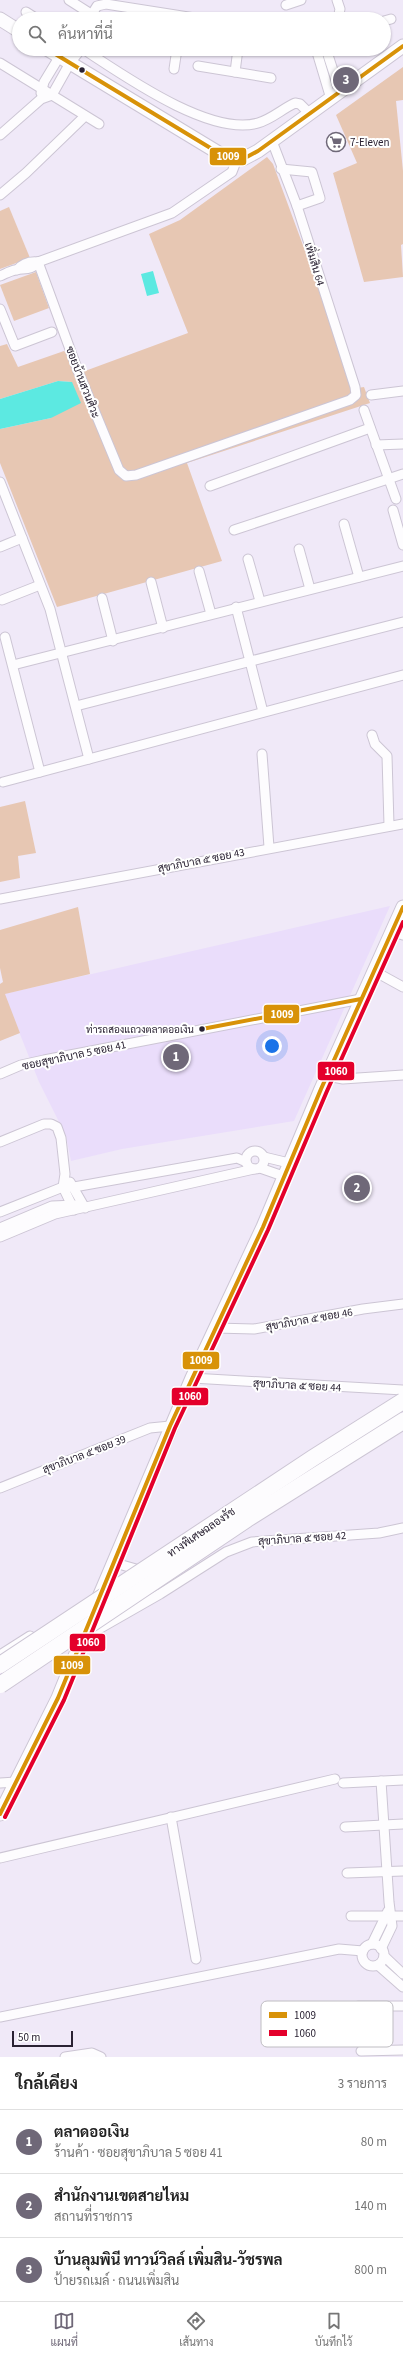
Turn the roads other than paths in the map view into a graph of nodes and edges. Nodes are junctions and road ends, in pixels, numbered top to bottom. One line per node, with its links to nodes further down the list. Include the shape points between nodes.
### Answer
1 (69, 0): 5 (street)
2 (301, 0): 4 (street)
3 (337, 0): 8 (street)
4 (286, 5)
5 (84, 12)
6 (92, 12): 7 (street, via 101,4)
7 (131, 12)
8 (339, 12)
9 (0, 19): 10 (main road)
10 (12, 27)
11 (403, 46): 12 (main road)
12 (391, 55)
13 (59, 56): 28 (street)
14 (64, 56): 22 (main road)
15 (76, 56): 22 (street)
16 (94, 56): 32 (street, via 192,113 240,125 265,120 295,103 300,104)
17 (176, 56): 25 (street)
18 (237, 56): 26 (street)
19 (319, 56): 30 (street)
20 (327, 56): 30 (street)
21 (389, 56): 30 (main road)
22 (70, 63): 29 (street); 37 (main road, via 222,155)
23 (1, 66): 28 (street)
24 (198, 66): 26 (street)
25 (174, 69)
26 (235, 72): 27 (street)
27 (271, 78)
28 (42, 88): 29 (street); 31 (street)
29 (52, 95): 31 (street); 33 (street)
30 (335, 96): 32 (main road)
31 (42, 99): 35 (street)
32 (310, 114): 36 (main road)
33 (85, 116): 34 (street); 39 (street)
34 (99, 124)
35 (0, 135)
36 (272, 141): 37 (main road, via 250,155); 38 (street, เพิ่มสิน 64)
37 (236, 159): 41 (street, via 232,172 172,213)
38 (281, 169): 40 (street, เพิ่มสิน 64); 40 (street, via 312,172 320,198)
39 (0, 195)
40 (297, 206): 46 (street, เพิ่มสิน 64)
41 (38, 262): 42 (street, via 35,267); 46 (street, ซอยบ้านสวนศิวะ, via 78,371 119,470 126,476 136,475 350,400 356,395)
42 (0, 276)
43 (0, 309): 44 (street)
44 (2, 321): 45 (street, via 14,346)
45 (52, 332)
46 (355, 386)
47 (403, 391): 48 (street)
48 (370, 395)
49 (364, 410): 50 (street)
50 (370, 428): 52 (street); 55 (street)
51 (403, 444): 52 (street)
52 (376, 445): 54 (street)
53 (403, 474): 54 (street)
54 (389, 479): 57 (street); 60 (street)
55 (210, 486)
56 (1, 488): 61 (street)
57 (396, 499)
58 (394, 510): 62 (street)
59 (344, 524): 68 (street)
60 (234, 530)
61 (22, 538): 63 (street); 70 (street)
62 (403, 545)
63 (0, 547)
64 (299, 549): 71 (street)
65 (248, 559): 74 (street)
66 (403, 566): 68 (street)
67 (199, 571): 76 (street)
68 (359, 577): 71 (street)
69 (151, 582): 78 (street)
70 (40, 585): 73 (street); 81 (street, via 50,609)
71 (310, 589): 74 (street)
72 (102, 598): 80 (street)
73 (2, 600)
74 (260, 601): 75 (street)
75 (236, 608): 76 (street); 82 (street)
76 (211, 614): 78 (street)
77 (403, 622): 82 (street)
78 (163, 628): 80 (street)
79 (5, 637): 83 (street)
80 (113, 641): 81 (street)
81 (62, 652): 83 (street); 85 (street)
82 (251, 662): 85 (street); 86 (street)
83 (13, 665): 90 (street)
84 (403, 675): 86 (street)
85 (76, 706): 89 (street)
86 (264, 712): 89 (street)
87 (372, 735): 93 (street, via 375,744 387,756)
88 (262, 754): 94 (street)
89 (89, 759): 90 (street)
90 (40, 772): 91 (street)
91 (3, 782)
92 (403, 824): 93 (street, สุขาภิบาล ๕ ซอย 43)
93 (389, 825): 94 (street, สุขาภิบาล ๕ ซอย 43)
94 (269, 847): 95 (street, สุขาภิบาล ๕ ซอย 43)
95 (0, 899)
96 (403, 907): 97 (main road)
97 (397, 933): 98 (main road)
98 (374, 971): 99 (street); 100 (main road)
99 (403, 987)
100 (361, 999): 101 (street, ซอยสุขาภิบาล 5 ซอย 41, via 44,1060); 103 (main road)
101 (0, 1074)
102 (403, 1075): 103 (street, via 343,1079)
103 (327, 1076): 107 (main road)
104 (0, 1142): 109 (street, via 44,1124 51,1124 57,1127 61,1138)
105 (264, 1157): 106 (street, via 257,1151 251,1152); 107 (street); 108 (street, via 264,1163)
106 (246, 1162): 108 (street, via 249,1167); 112 (street, via 237,1158)
107 (289, 1163): 110 (main road)
108 (257, 1169): 110 (street); 113 (street, via 108,1203)
109 (66, 1174): 111 (street); 112 (street)
110 (283, 1176): 119 (main road, via 263,1227)
111 (63, 1187): 112 (street); 114 (street); 115 (street)
112 (74, 1187): 113 (street)
113 (84, 1206): 114 (street)
114 (73, 1208): 116 (street, via 52,1206); 117 (street)
115 (0, 1212)
116 (0, 1228)
117 (0, 1238)
118 (403, 1304): 119 (street, สุขาภิบาล ๕ ซอย 46, via 254,1329)
119 (216, 1328): 120 (main road)
120 (192, 1378): 121 (street, สุขาภิบาล ๕ ซอย 44); 124 (main road)
121 (403, 1390)
122 (403, 1401): 132 (highway, ทางพิเศษฉลองรัช, bridge)
123 (403, 1421): 133 (highway, ทางพิเศษฉลองรัช, bridge, via 247,1519)
124 (170, 1426): 125 (street, สุขาภิบาล ๕ ซอย 39, via 150,1428); 127 (main road)
125 (0, 1488)
126 (403, 1528): 128 (street, สุขาภิบาล ๕ ซอย 42, via 379,1533 252,1542 226,1552)
127 (115, 1563): 128 (street, via 152,1574); 129 (main road)
128 (186, 1578): 130 (street, สุขาภิบาล ๕ ซอย 42)
129 (94, 1609): 130 (main road); 131 (street, via 81,1608 59,1617)
130 (82, 1638): 136 (main road, via 58,1698)
131 (0, 1655)
132 (0, 1665)
133 (0, 1685)
134 (403, 1780): 135 (street)
135 (381, 1781): 139 (street, via 339,1781); 141 (street)
136 (16, 1782): 137 (street); 138 (main road)
137 (0, 1783)
138 (0, 1814)
139 (171, 1817): 143 (street); 153 (street)
140 (403, 1824): 141 (street)
141 (384, 1825): 142 (street); 145 (street)
142 (345, 1827)
143 (0, 1858)
144 (403, 1871): 145 (street)
145 (386, 1872): 146 (street); 147 (street)
146 (347, 1873)
147 (389, 1913): 148 (street); 149 (street); 150 (street); 152 (street, via 392,1926)
148 (351, 1916)
149 (403, 1916)
150 (372, 1944): 151 (street); 152 (street)
151 (363, 1951): 154 (street, via 364,1961 370,1966); 157 (street, via 339,1949)
152 (382, 1952): 154 (street); 155 (street)
153 (196, 1959)
154 (378, 1964): 156 (street)
155 (403, 1974)
156 (403, 1987)
157 (0, 2017)
158 (403, 2050): 159 (street)
159 (362, 2051)
160 (65, 2057): 161 (street, via 92,2053)
161 (101, 2057)

